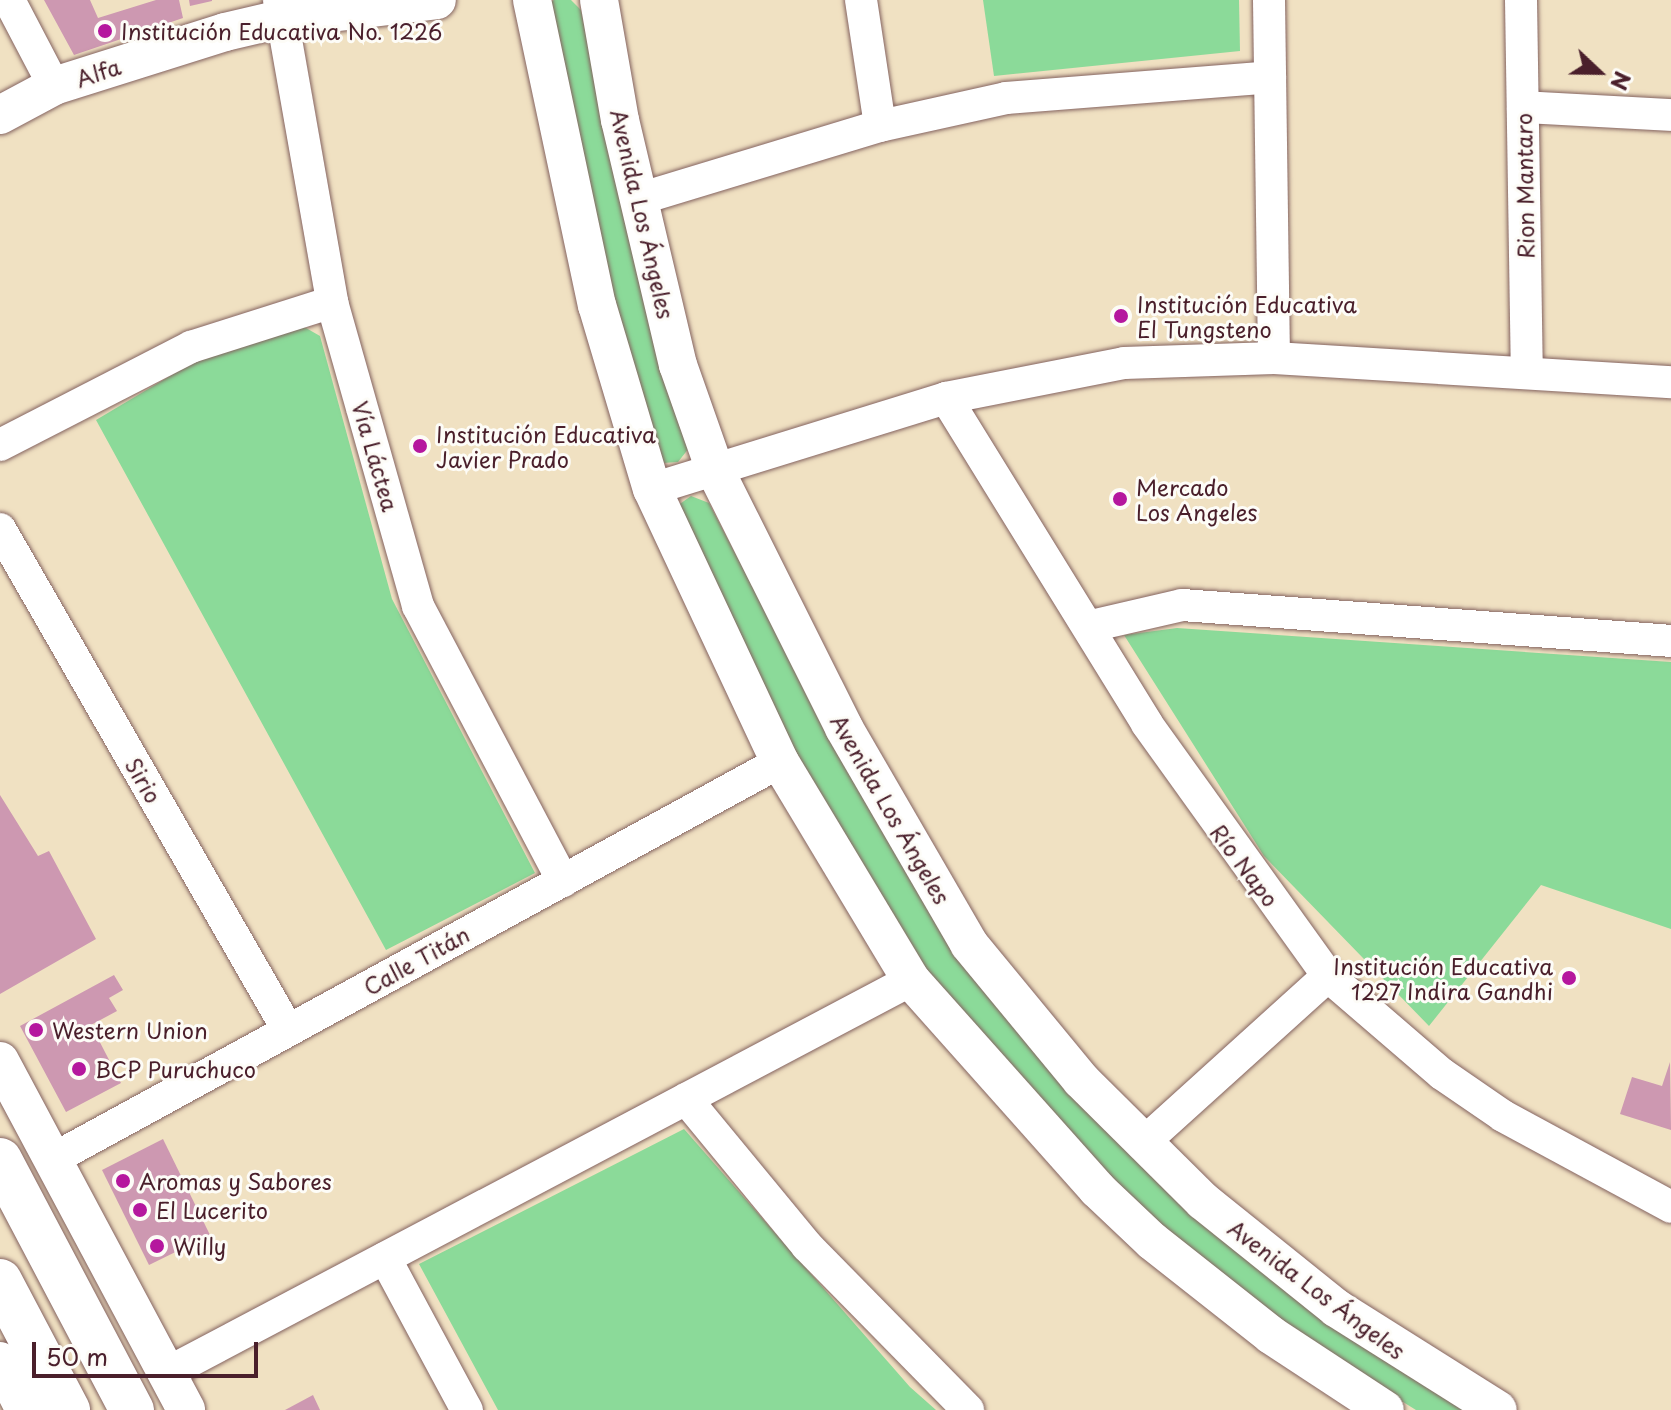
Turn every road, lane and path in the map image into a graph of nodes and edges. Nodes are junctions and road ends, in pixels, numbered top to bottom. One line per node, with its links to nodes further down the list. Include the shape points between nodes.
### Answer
1 (9, 0): 10 (street)
2 (437, 0): 8 (street, Alfa)
3 (532, 0): 23 (street, via 597,305)
4 (599, 0): 15 (street, Avenida Los Ángeles)
5 (861, 0): 14 (street)
6 (1269, 0): 9 (street)
7 (1521, 0): 11 (street, Rion Mantaro)
8 (280, 10): 10 (street, Alfa); 16 (street, Vía Láctea)
9 (1270, 77): 14 (street, via 1006,98); 17 (street)
10 (54, 86): 12 (street, Alfa)
11 (1523, 107): 13 (street); 18 (street, Rion Mantaro)
12 (0, 115)
13 (1671, 115)
14 (880, 126): 15 (street)
15 (639, 199): 22 (street, Avenida Los Ángeles, via 678,365)
16 (332, 302): 21 (street, via 191,347); 28 (street, Vía Láctea, via 418,606)
17 (1274, 358): 18 (street); 20 (street, via 1124,363)
18 (1527, 372): 19 (street)
19 (1671, 382)
20 (946, 398): 22 (street); 25 (street, Río Napo)
21 (0, 445)
22 (715, 470): 23 (street); 34 (street, Avenida Los Ángeles, via 844,728 969,944 1042,1036)
23 (652, 489): 27 (street)
24 (0, 529): 31 (street, Sirio)
25 (1091, 626): 26 (street, via 1182,605); 29 (street, Río Napo, via 1147,724 1210,818)
26 (1671, 641)
27 (780, 762): 28 (street, Calle Titán); 30 (street)
28 (563, 881): 31 (street, Calle Titán)
29 (1328, 976): 34 (street); 37 (street, Río Napo, via 1442,1074 1503,1116)
30 (911, 980): 33 (street); 48 (street, via 1097,1189 1152,1241 1271,1335)
31 (288, 1030): 35 (street, Calle Titán)
32 (0, 1061): 35 (street)
33 (686, 1099): 38 (street); 47 (street, via 807,1246)
34 (1142, 1144): 49 (street, Avenida Los Ángeles, via 1257,1247 1336,1308)
35 (53, 1159): 41 (street)
36 (0, 1160): 44 (main road)
37 (1671, 1207)
38 (385, 1258): 41 (street); 46 (street)
39 (0, 1281): 43 (main road)
40 (0, 1361): 42 (street)
41 (167, 1373): 45 (street)
42 (25, 1410)
43 (68, 1410)
44 (132, 1410)
45 (186, 1410)
46 (467, 1410)
47 (968, 1410)
48 (1385, 1410)
49 (1498, 1410)

